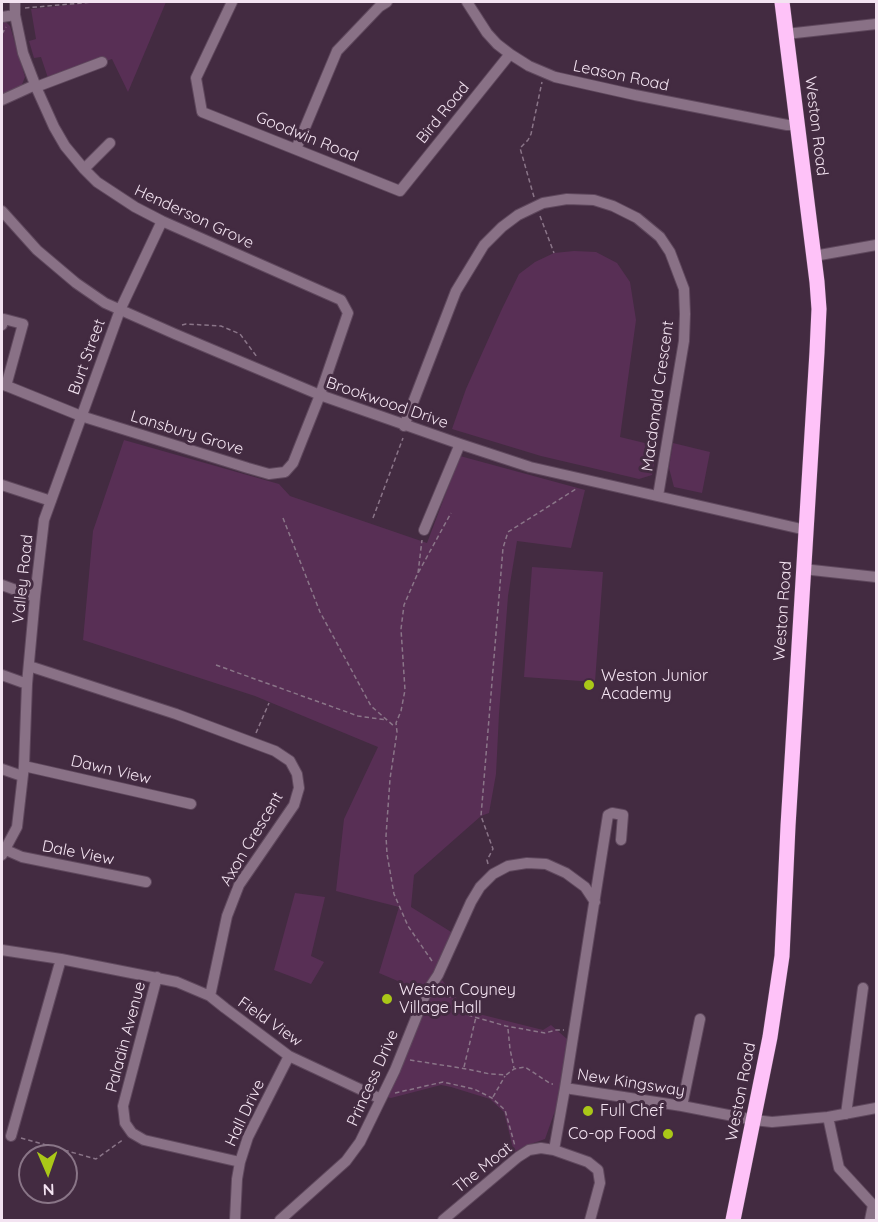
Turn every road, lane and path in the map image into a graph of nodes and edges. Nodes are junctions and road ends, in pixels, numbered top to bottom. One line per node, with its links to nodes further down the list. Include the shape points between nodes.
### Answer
1 (93, 2): 6 (path)
2 (232, 2): 17 (street, Goodwin Road, via 196,78 202,112)
3 (387, 2): 17 (street, via 337,51)
4 (467, 2): 10 (street, Leason Road, via 487,33)
5 (782, 2): 9 (highway, Weston Road)
6 (15, 8): 7 (street); 13 (street, Henderson Grove, via 23,53)
7 (2, 17)
8 (876, 24): 9 (street)
9 (786, 34): 15 (highway, Weston Road)
10 (510, 54): 12 (street, Leason Road); 19 (street, Bird Road)
11 (102, 62): 13 (street)
12 (544, 73): 15 (street, Leason Road, via 635,95); 20 (path, via 531,134 520,148)
13 (35, 86): 14 (street); 18 (street, Henderson Grove, via 65,146)
14 (2, 100)
15 (798, 125): 25 (highway, Weston Road)
16 (110, 143): 18 (street)
17 (296, 149): 19 (street, Goodwin Road)
18 (84, 169): 22 (street, Henderson Grove, via 115,195)
19 (400, 190)
20 (536, 207): 24 (path); 33 (street, Macdonald Crescent, via 518,215 484,245 456,291); 37 (street, Macdonald Crescent, via 567,199 594,200 613,206 637,218 660,237 670,252 684,289 684,341)
21 (3, 216): 26 (street, Brookwood Drive, via 76,283)
22 (162, 221): 26 (street, Burt Street); 31 (street, Henderson Grove, via 341,300 348,313)
23 (876, 245): 25 (street)
24 (554, 253)
25 (814, 256): 43 (highway, Weston Road, via 819,309)
26 (120, 310): 28 (street, Brookwood Drive); 32 (street, Burt Street)
27 (2, 325): 30 (street, via 4,319 23,324)
28 (165, 330): 29 (path, via 186,324 221,326 240,334); 31 (street, Brookwood Drive)
29 (258, 358)
30 (4, 385): 32 (street, Lansbury Grove)
31 (320, 395): 32 (street, Lansbury Grove, via 293,463 285,472 269,474); 33 (street, Brookwood Drive)
32 (81, 416): 38 (street, Valley Road)
33 (406, 426): 34 (street, Brookwood Drive); 41 (path)
34 (459, 444): 35 (street, Brookwood Drive); 42 (street)
35 (589, 481): 37 (street, Brookwood Drive); 62 (path, via 508,531 503,548 481,816 493,849 487,860)
36 (2, 485): 38 (street)
37 (658, 496): 43 (street, Brookwood Drive)
38 (51, 501): 48 (street, Valley Road, via 44,520)
39 (451, 513): 45 (path)
40 (283, 518): 54 (path, via 320,612 371,705)
41 (373, 518)
42 (424, 530): 45 (path)
43 (806, 530): 44 (highway, Weston Road)
44 (803, 569): 46 (street); 87 (highway, Weston Road, via 782,956)
45 (417, 575): 55 (path, via 404,605 400,629 405,690)
46 (876, 577)
47 (2, 585): 48 (street)
48 (35, 597): 50 (street, Valley Road)
49 (216, 665): 54 (path, via 358,716)
50 (29, 666): 52 (street, Valley Road); 56 (street, Axon Crescent)
51 (2, 675): 52 (street)
52 (27, 684): 58 (street, Valley Road)
53 (269, 703): 56 (path)
54 (388, 720): 55 (path)
55 (396, 728): 67 (path, via 386,836 390,874 408,926)
56 (253, 742): 70 (street, Axon Crescent, via 290,761 299,788 294,805 239,885 227,916)
57 (2, 769): 58 (street, Dawn View)
58 (23, 771): 59 (street, Dawn View); 61 (street, Valley Road, via 17,827)
59 (191, 804)
60 (621, 840): 64 (street, via 623,815 612,813 608,815)
61 (4, 852): 63 (street, Dale View)
62 (493, 874): 64 (street, via 508,866 546,864 576,880); 67 (street, Princess Drive, via 471,902)
63 (146, 882)
64 (595, 902): 74 (street)
65 (2, 950): 66 (street)
66 (61, 959): 68 (street); 89 (street)
67 (437, 975): 71 (path, via 464,1014); 76 (street, Princess Drive)
68 (157, 977): 70 (street); 88 (street, Paladin Avenue, via 123,1106 125,1123)
69 (863, 988): 85 (street)
70 (210, 996): 75 (street, Field View)
71 (476, 1017): 73 (path); 77 (path)
72 (700, 1019): 83 (street)
73 (508, 1027): 74 (path, via 545,1033); 78 (path)
74 (575, 1029): 80 (street)
75 (289, 1056): 81 (street, Field View); 92 (street, Hall Drive, via 248,1137)
76 (399, 1059): 77 (path); 81 (street, Princess Drive)
77 (464, 1068): 79 (path)
78 (514, 1069): 79 (path); 80 (path, via 525,1067 551,1084)
79 (506, 1075): 82 (path)
80 (566, 1086): 83 (street, New Kingsway); 90 (street, New Kingsway)
81 (381, 1097): 82 (path, via 443,1082); 94 (street, Princess Drive, via 360,1142 346,1161)
82 (492, 1098): 91 (path, via 505,1110)
83 (682, 1106): 87 (street, New Kingsway)
84 (876, 1108): 85 (street, New Kingsway)
85 (846, 1114): 86 (street, New Kingsway)
86 (828, 1117): 87 (street, New Kingsway); 98 (street, via 839,1168 873,1205)
87 (754, 1120): 97 (highway, Weston Road)
88 (132, 1133): 89 (path, via 96,1159); 92 (street, via 144,1140)
89 (12, 1136)
90 (554, 1150): 91 (street, The Moat, via 529,1150); 96 (street, The Moat, via 588,1162 598,1170 600,1183)
91 (518, 1157): 95 (street, The Moat)
92 (240, 1162): 93 (street, Hall Drive)
93 (235, 1221)
94 (280, 1221)
95 (443, 1221)
96 (590, 1221)
97 (733, 1221)
98 (870, 1221)

